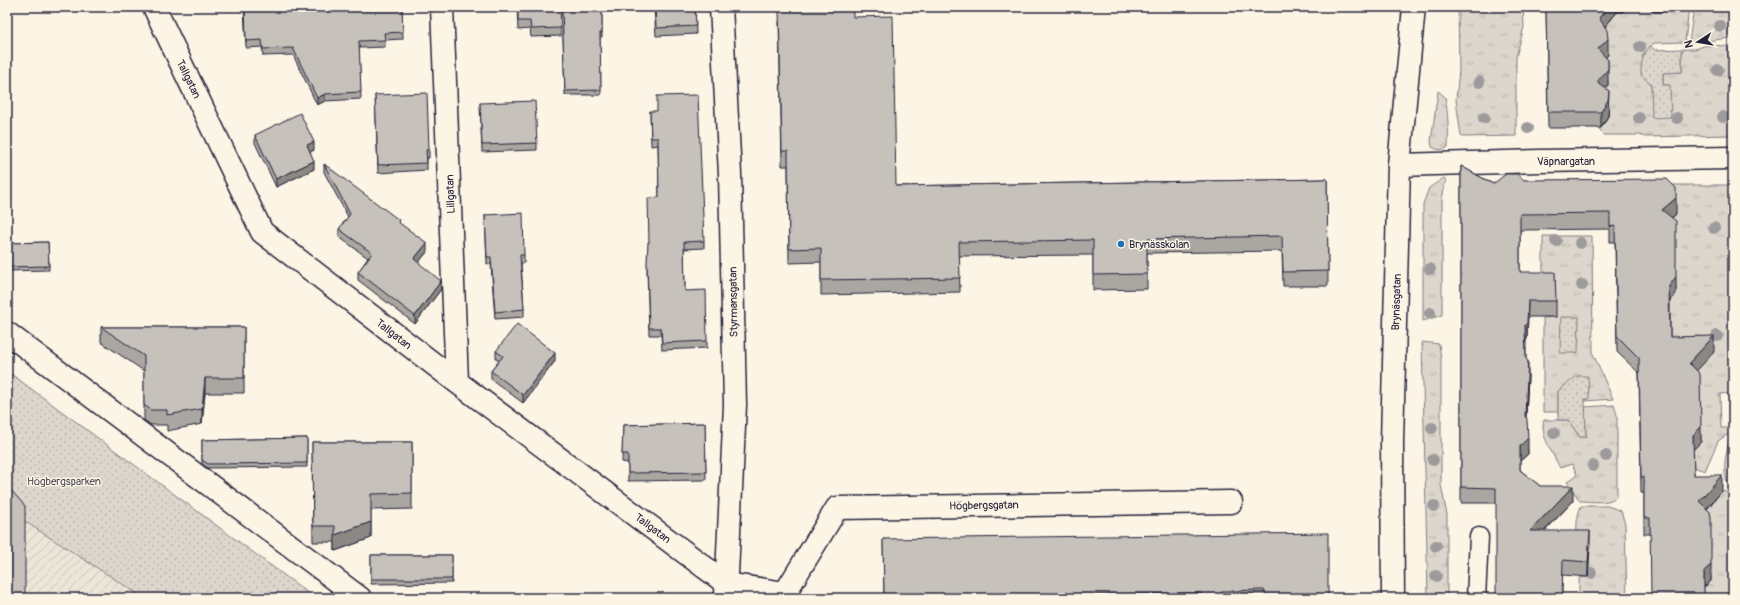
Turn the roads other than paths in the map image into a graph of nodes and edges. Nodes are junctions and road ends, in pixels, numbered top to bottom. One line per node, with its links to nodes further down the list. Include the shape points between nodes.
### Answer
1 (154, 7): 8 (street, Tallgatan, via 262,232)
2 (442, 7): 8 (street, Lillgatan)
3 (721, 7): 11 (street, Styrmansgatan, via 730,174 735,405)
4 (1414, 7): 6 (street, Brynäsgatan)
5 (1733, 158): 6 (street, Väpnargatan)
6 (1399, 166): 14 (street, Brynäsgatan, via 1392,442)
7 (7, 333): 13 (street)
8 (457, 382): 11 (street, Tallgatan)
9 (1231, 502): 12 (street, Högbergsgatan, via 837,508)
10 (1479, 536): 15 (lane)
11 (727, 591): 12 (street)
12 (787, 596)
13 (360, 598)
14 (1393, 598)
15 (1476, 598)

